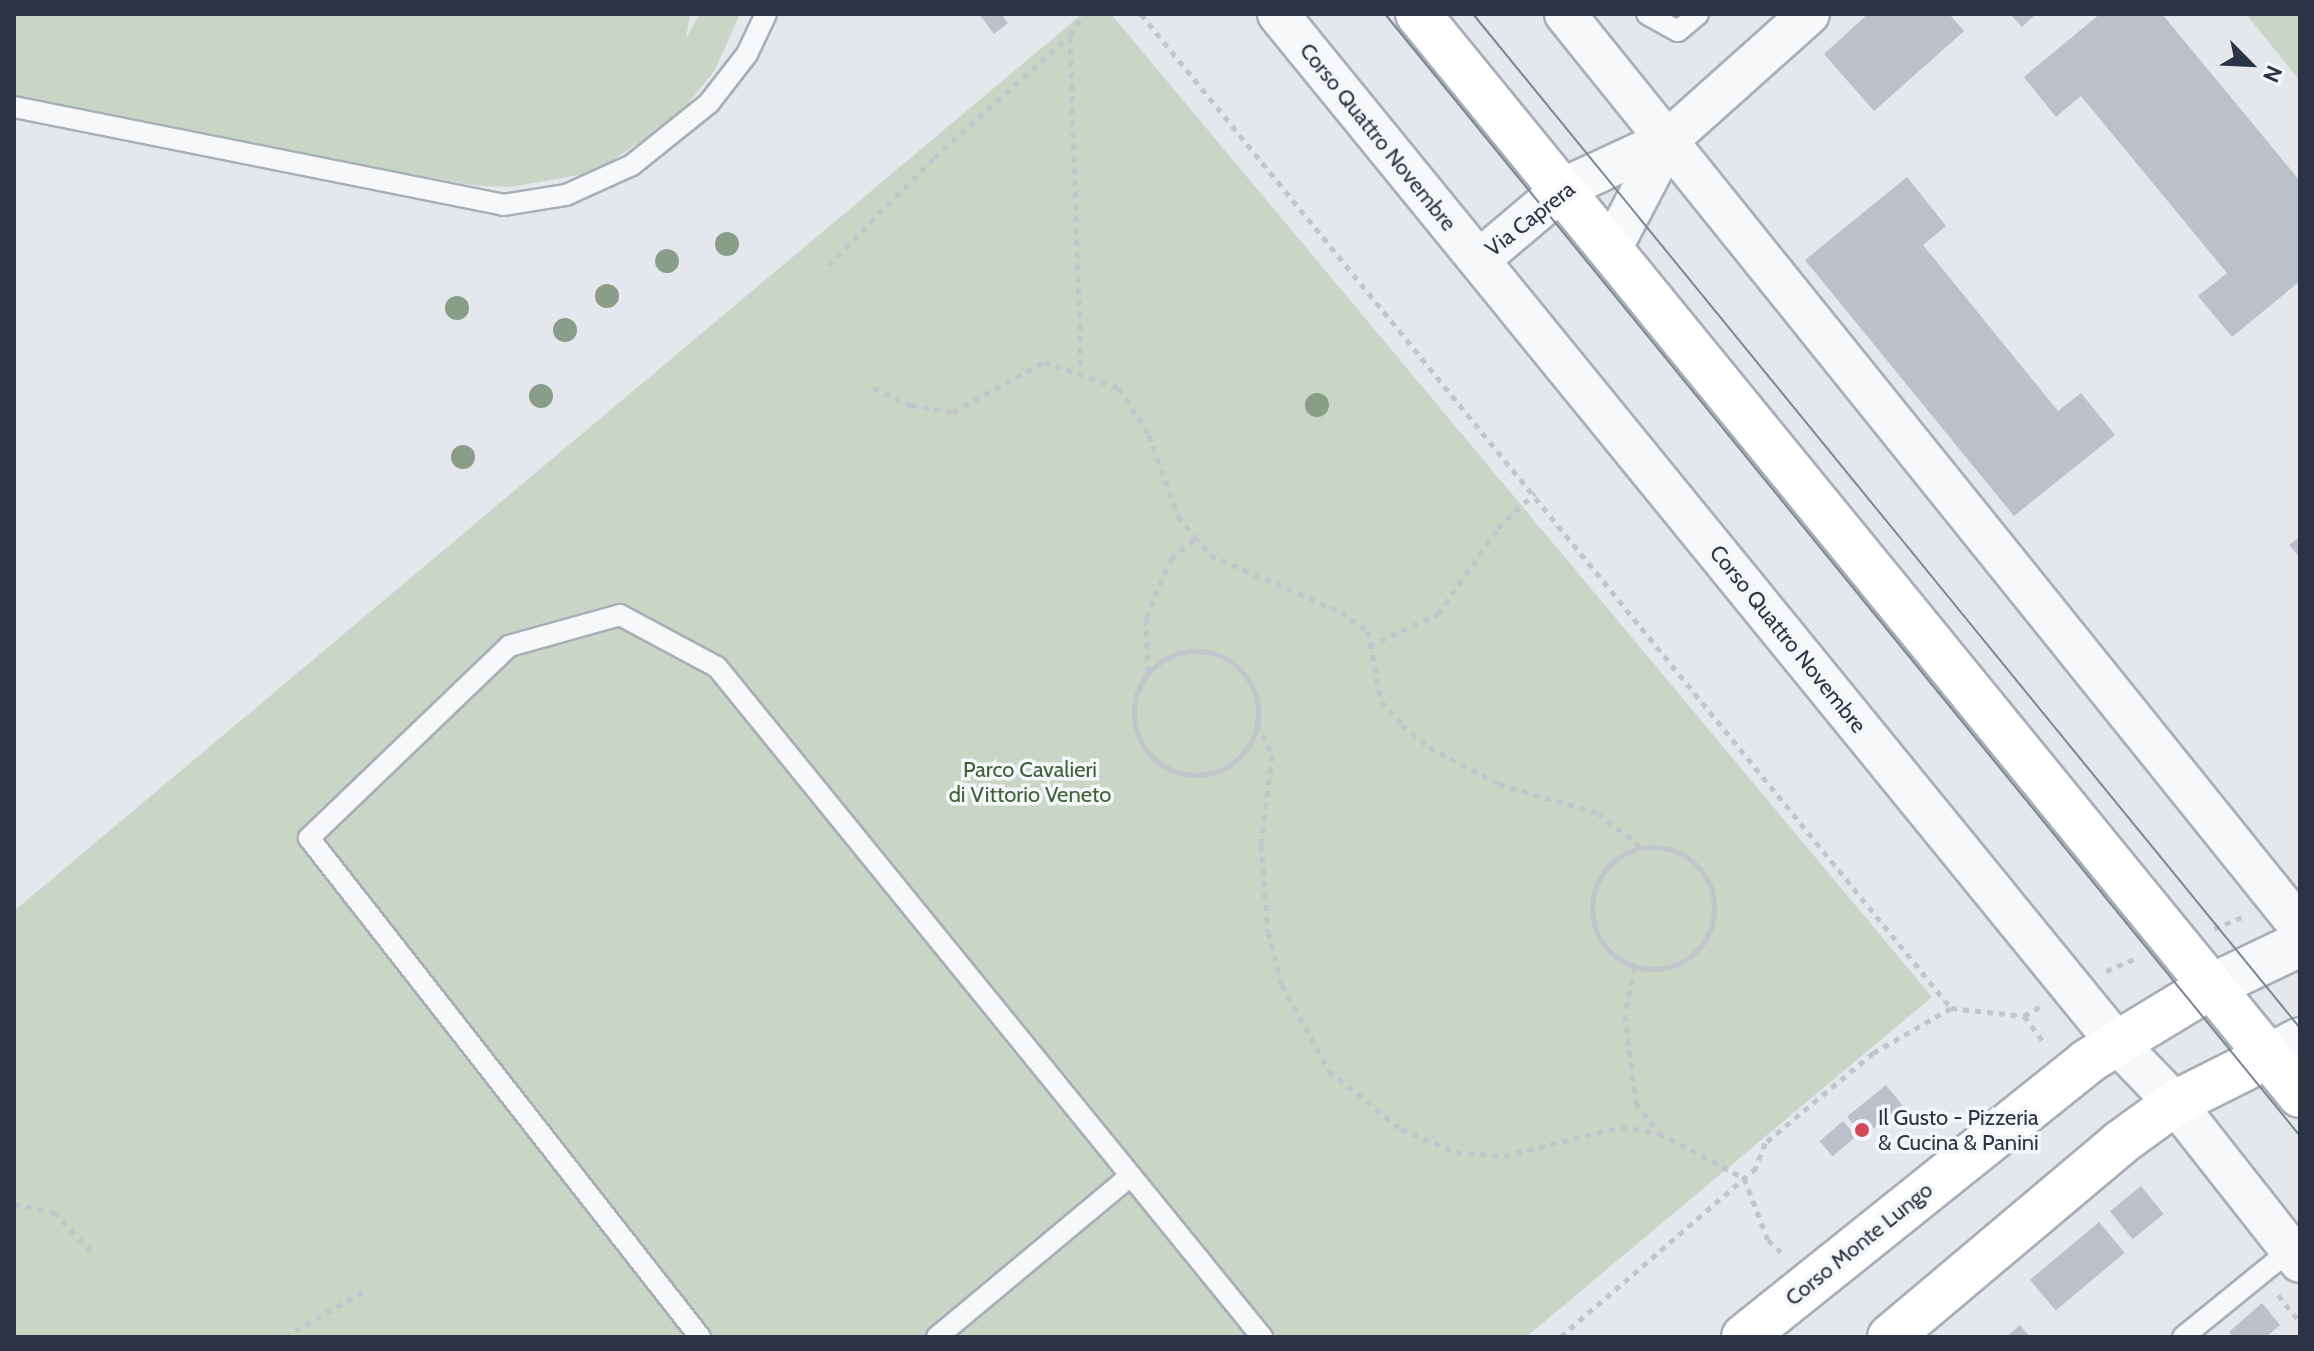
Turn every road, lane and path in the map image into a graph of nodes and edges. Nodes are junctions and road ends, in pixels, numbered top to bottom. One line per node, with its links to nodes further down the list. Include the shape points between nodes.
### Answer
1 (766, 14): 11 (lane, via 747,54 709,103 632,165 566,195 503,205)
2 (1084, 14): 10 (path)
3 (1141, 14): 19 (path)
4 (1278, 14): 15 (street, Corso Quattro Novembre)
5 (1418, 14): 13 (main road)
6 (1565, 14): 12 (street)
7 (1647, 14): 8 (lane, via 1678,31)
8 (1698, 14)
9 (1809, 14): 12 (street, Via Caprera)
10 (1070, 35): 16 (path, via 934,158); 17 (path)
11 (14, 107)
12 (1668, 140): 13 (street, Via Caprera); 14 (street, Via Caprera); 25 (street)
13 (1564, 188): 14 (main road); 15 (street, Via Caprera)
14 (1611, 249): 28 (main road)
15 (1479, 260): 31 (street, Corso Quattro Novembre)
16 (828, 265)
17 (1081, 375): 18 (path, via 1044,362 953,412 911,405); 20 (path, via 1119,388 1149,435 1178,516)
18 (873, 388)
19 (1535, 493): 21 (path, via 1498,528 1438,614); 29 (path)
20 (1195, 537): 21 (path, via 1210,555 1341,612 1368,631); 22 (path, via 1171,559 1146,618)
21 (1369, 646): 24 (path, via 1381,701 1429,747 1499,784 1598,813)
22 (1148, 673): 23 (path, via 1182,652 1222,656 1251,684); 23 (path, via 1134,711 1136,731 1160,764 1179,773 1219,770 1237,759)
23 (1257, 724): 35 (path, via 1272,755 1261,845 1268,932 1282,985 1329,1071 1401,1129 1456,1152 1504,1156 1621,1127)
24 (1641, 847): 27 (path, via 1607,867 1591,905 1603,944); 27 (path, via 1671,850 1697,865 1711,891 1713,921 1692,955 1675,965)
25 (2300, 927)
26 (2300, 944): 28 (street)
27 (1635, 967): 35 (path, via 1625,1015 1628,1063 1636,1103)
28 (2210, 987): 31 (main road, Corso Monte Lungo); 32 (main road)
29 (1951, 1008): 30 (path); 37 (path, via 1873,1053 1765,1143 1756,1168)
30 (2024, 1016)
31 (2116, 1042): 34 (street, Corso Quattro Novembre); 41 (main road, Corso Monte Lungo)
32 (2284, 1048): 33 (main road); 34 (main road)
33 (2300, 1095)
34 (2175, 1103): 40 (street, Corso Quattro Novembre); 49 (main road, via 2110,1151)
35 (1659, 1133): 37 (path)
36 (1129, 1177): 44 (lane, via 717,667 620,615 509,646 309,838); 45 (lane); 46 (lane)
37 (1744, 1178): 41 (path, via 1768,1240); 47 (path)
38 (14, 1204): 39 (path, via 54,1212)
39 (95, 1255)
40 (2295, 1256): 50 (lane)
41 (1810, 1281): 48 (main road, Corso Monte Lungo)
42 (364, 1291): 43 (path)
43 (285, 1337)
44 (700, 1337)
45 (937, 1337)
46 (1262, 1337)
47 (1560, 1337)
48 (1744, 1337)
49 (1890, 1337)
50 (2183, 1337)

